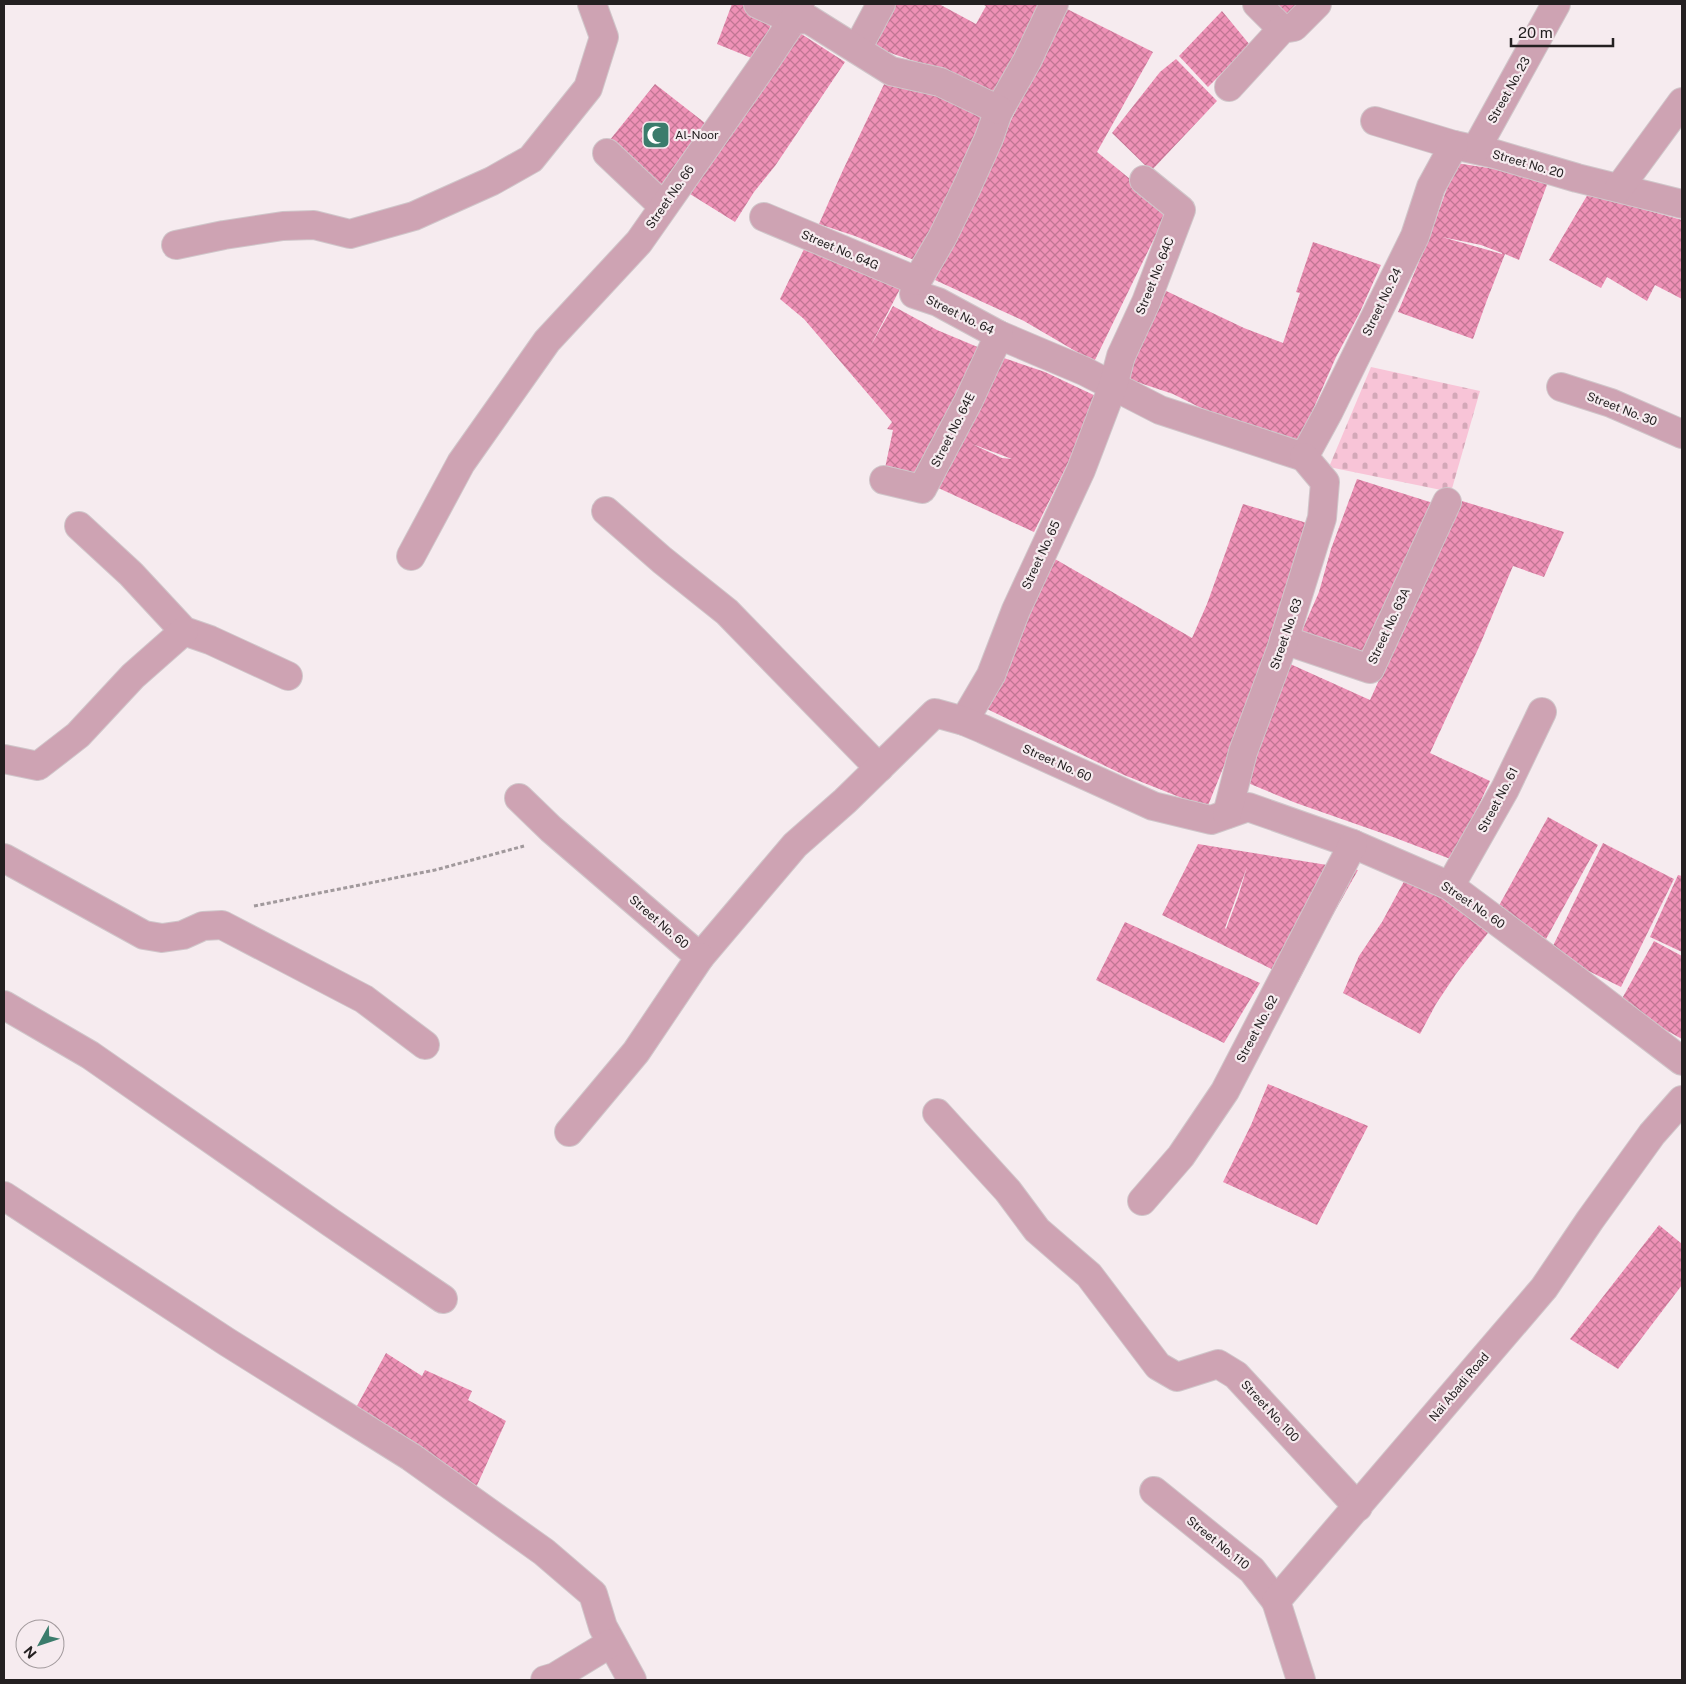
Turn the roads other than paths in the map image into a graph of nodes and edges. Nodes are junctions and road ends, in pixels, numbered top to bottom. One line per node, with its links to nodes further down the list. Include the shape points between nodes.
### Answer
1 (592, 4): 22 (street, via 604,37 588,88 531,159 492,181 414,216 350,234 314,225 283,226)
2 (758, 4): 8 (street)
3 (881, 4): 10 (street)
4 (1054, 4): 13 (street, Street No. 64)
5 (1257, 4): 9 (street)
6 (1317, 4): 9 (street, via 1294,27)
7 (1556, 4): 15 (street, Street No. 23)
8 (796, 12): 10 (street); 20 (street, Street No. 66, via 761,68)
9 (1282, 28): 11 (street)
10 (857, 50): 13 (street, via 891,71 940,82)
11 (1229, 87)
12 (1682, 102): 18 (street)
13 (999, 110): 23 (street, Street No. 64, via 966,189)
14 (1375, 122): 15 (street, Street No. 20)
15 (1465, 147): 18 (street, Street No. 20); 28 (street, Street No. 24, via 1432,187 1415,236)
16 (607, 153): 20 (street)
17 (1144, 180): 25 (street, Street No. 64C, via 1181,210 1146,302 1121,356)
18 (1619, 188): 19 (street, Street No. 20)
19 (1682, 204)
20 (663, 206): 33 (street, Street No. 66, via 638,242 548,341 461,463)
21 (764, 217): 23 (street, Street No. 64G)
22 (176, 245)
23 (917, 281): 24 (street, Street No. 64, via 914,294 938,302)
24 (999, 335): 25 (street, Street No. 64); 29 (street, Street No. 64E, via 922,489)
25 (1113, 386): 28 (street, Street No. 64, via 1160,410); 38 (street, Street No. 65, via 1081,470 1016,610 991,675)
26 (1560, 388): 27 (street, Street No. 30, via 1611,403)
27 (1682, 434)
28 (1304, 457): 35 (street, Street No. 63, via 1325,482 1322,518)
29 (884, 480)
30 (1446, 502): 35 (street, Street No. 63A, via 1370,669)
31 (606, 511): 40 (street, via 727,612)
32 (79, 526): 34 (street, via 131,574)
33 (411, 556)
34 (184, 631): 36 (street); 39 (street, via 133,676 78,735 38,766)
35 (1284, 640): 42 (street, Street No. 63, via 1243,752)
36 (288, 676)
37 (1542, 712): 45 (street, Street No. 61, via 1505,789)
38 (964, 721): 40 (street, Street No. 60, via 935,713); 42 (street, Street No. 60, via 1153,806 1211,820)
39 (4, 759)
40 (878, 768): 46 (street, Street No. 60, via 795,845)
41 (519, 798): 46 (street, Street No. 60)
42 (1227, 814): 43 (street, Street No. 60, via 1248,807)
43 (1353, 844): 45 (street, Street No. 60); 54 (street, Street No. 62, via 1225,1091 1181,1156)
44 (4, 858): 48 (street, via 144,935 162,938 183,935 203,926 222,925 364,999)
45 (1450, 886): 49 (street, Street No. 60)
46 (700, 957): 52 (street, via 636,1052)
47 (4, 1005): 55 (street, via 90,1054)
48 (425, 1045)
49 (1682, 1061)
50 (1682, 1100): 57 (street, Nai Abadi Road, via 1652,1134 1544,1288)
51 (937, 1113): 57 (street, Street No. 100, via 1008,1191 1037,1230 1089,1275 1158,1366 1177,1377 1218,1364 1236,1375)
52 (569, 1132)
53 (4, 1196): 59 (street, via 410,1457 544,1552 593,1594)
54 (1142, 1202)
55 (443, 1299)
56 (1154, 1491): 58 (street, Street No. 110, via 1252,1570)
57 (1358, 1507): 58 (street, Nai Abadi Road)
58 (1276, 1601): 62 (street)
59 (611, 1643): 60 (street); 61 (street)
60 (545, 1680)
61 (632, 1680)
62 (1301, 1680)

